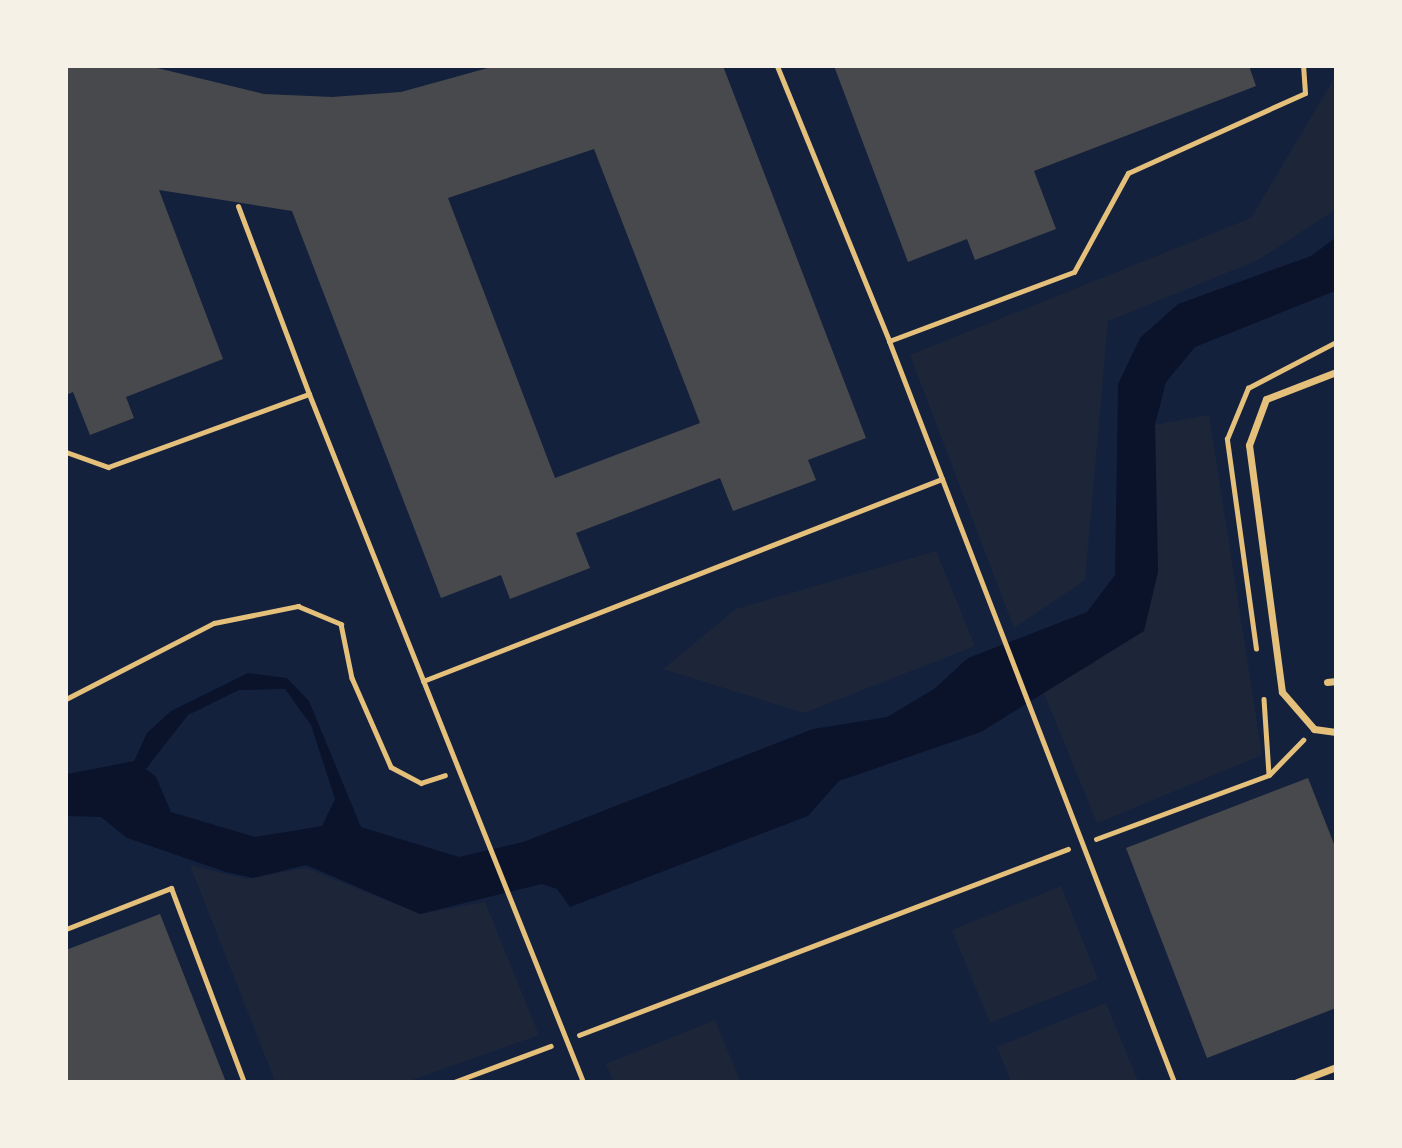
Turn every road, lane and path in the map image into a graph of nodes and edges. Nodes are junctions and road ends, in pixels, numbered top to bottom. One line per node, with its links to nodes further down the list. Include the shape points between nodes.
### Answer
1 (777, 66): 4 (lane)
2 (1303, 66): 4 (lane, via 1305,93 1128,173 1074,272)
3 (238, 206): 6 (lane)
4 (889, 341): 8 (lane)
5 (1335, 372): 11 (street, via 1266,399 1249,445 1282,692)
6 (309, 394): 7 (lane, via 108,467); 9 (lane)
7 (66, 452)
8 (942, 479): 9 (lane); 14 (lane)
9 (423, 681): 13 (lane)
10 (66, 699): 13 (path, via 214,623 298,606 341,624 356,689 391,767 421,783)
11 (1314, 729): 12 (street); 14 (path, via 1269,775)
12 (1335, 732)
13 (460, 772): 16 (lane)
14 (1082, 844): 16 (path); 21 (lane)
15 (66, 929): 18 (lane, via 171,888)
16 (566, 1041): 19 (path); 20 (lane)
17 (1335, 1067): 22 (street)
18 (244, 1082)
19 (454, 1082)
20 (583, 1082)
21 (1174, 1082)
22 (1297, 1082)

